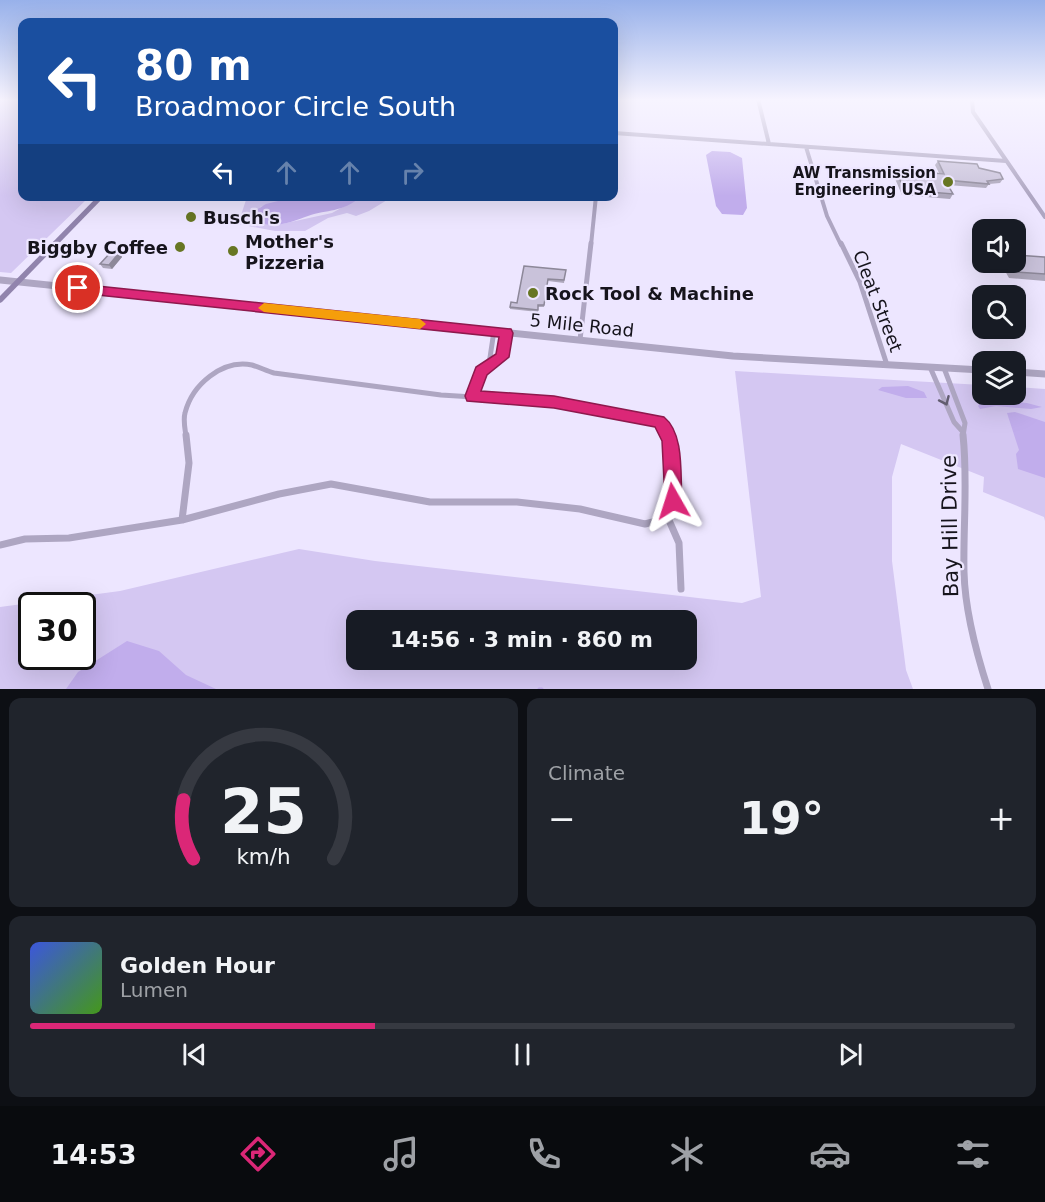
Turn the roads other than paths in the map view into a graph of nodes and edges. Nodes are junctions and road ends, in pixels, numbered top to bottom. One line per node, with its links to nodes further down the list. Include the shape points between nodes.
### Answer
1 (766, 131): 4 (street)
2 (986, 131): 6 (street)
3 (618, 133): 4 (street)
4 (769, 144): 5 (street)
5 (806, 147): 6 (street); 17 (street, Cleat Street, via 827,216 860,282)
6 (1006, 161): 9 (street)
7 (97, 201): 11 (main road)
8 (595, 201): 15 (street)
9 (1045, 217)
10 (0, 280): 11 (street, 5 Mile Road)
11 (18, 282): 12 (main road); 13 (street, 5 Mile Road)
12 (0, 300)
13 (494, 331): 14 (street, 5 Mile Road); 16 (street)
14 (507, 333): 15 (street, 5 Mile Road); 16 (street, via 502,357)
15 (580, 340): 17 (street, 5 Mile Road, via 733,356)
16 (489, 364): 23 (street, via 477,377)
17 (887, 365): 18 (street, 5 Mile Road)
18 (930, 367): 19 (street, 5 Mile Road); 24 (street, Bay Hill Drive, one-way to 24, via 954,422)
19 (944, 368): 20 (street, 5 Mile Road); 24 (street, Bay Hill Drive, via 965,423)
20 (972, 369)
21 (1026, 373): 22 (street)
22 (1045, 374)
23 (472, 396): 25 (street, via 554,402 649,417 665,426 670,441 673,501); 26 (street, via 274,373 251,365 217,371 204,380 184,416 189,463)
24 (963, 432): 29 (street, Bay Hill Drive, via 967,470 964,574 974,644)
25 (668, 518): 26 (street, via 645,524 580,509 517,502 430,502 331,484); 28 (street, via 680,539)
26 (182, 520): 27 (street)
27 (0, 545)
28 (681, 589)
29 (988, 689)

